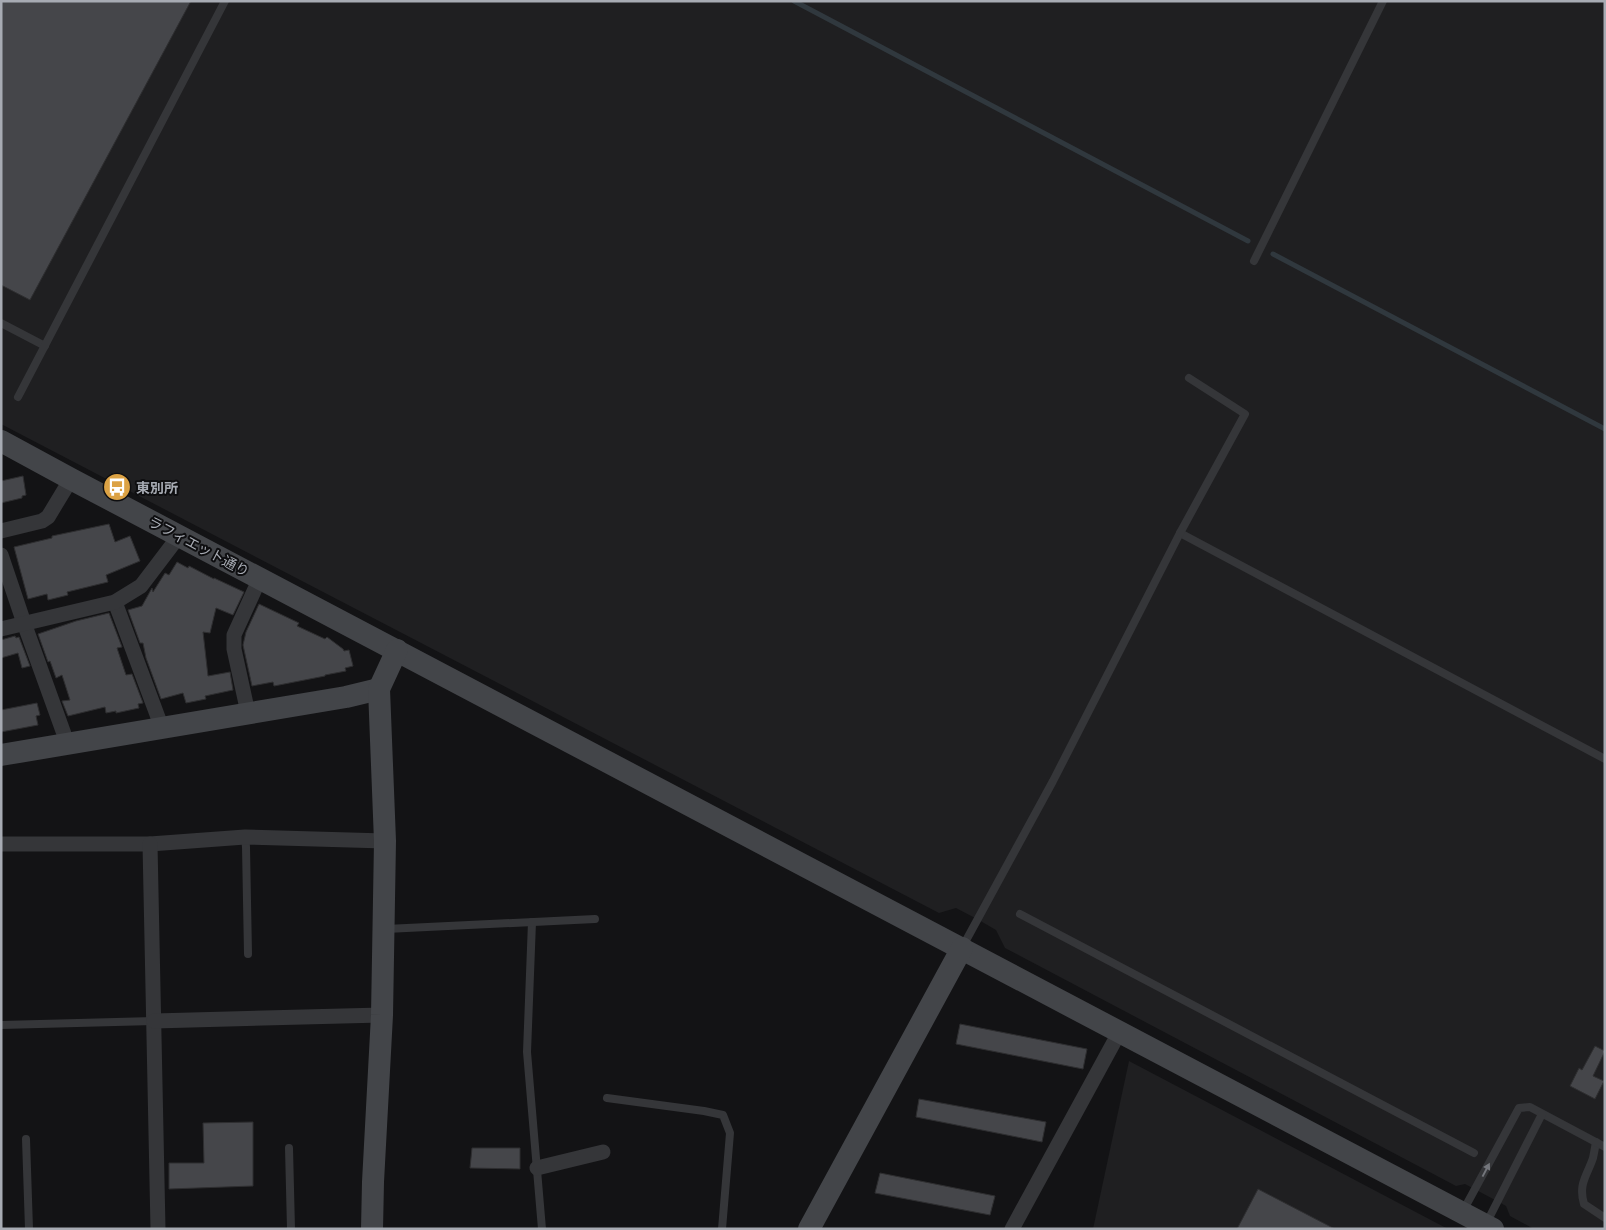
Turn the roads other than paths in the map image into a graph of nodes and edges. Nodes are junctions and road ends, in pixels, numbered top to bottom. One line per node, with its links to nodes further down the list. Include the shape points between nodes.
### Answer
1 (225, 1): 5 (lane)
2 (1383, 1): 3 (lane)
3 (1254, 261)
4 (1, 323): 5 (lane)
5 (45, 346): 7 (lane)
6 (1189, 378): 11 (lane, via 1245,414)
7 (18, 397)
8 (1, 440): 9 (street, ラフィエット通り)
9 (71, 479): 10 (street, via 48,517); 12 (street, ラフィエット通り)
10 (1, 531)
11 (1180, 533): 24 (lane); 33 (lane, via 1053,781)
12 (179, 536): 14 (street, ラフィエット通り); 15 (street, via 141,586)
13 (1, 555): 16 (street)
14 (260, 578): 18 (street, ラフィエット通り); 20 (street, via 234,635)
15 (114, 602): 16 (street); 21 (street)
16 (24, 623): 17 (street); 22 (street)
17 (1, 629)
18 (397, 650): 19 (street); 33 (street, ラフィエット通り)
19 (379, 689): 20 (street); 26 (street)
20 (248, 713): 21 (street)
21 (162, 728): 22 (street)
22 (68, 745): 23 (street)
23 (1, 756)
24 (1605, 759)
25 (245, 837): 26 (street); 28 (street); 34 (lane)
26 (385, 841): 32 (street)
27 (1, 844): 28 (street)
28 (150, 844): 36 (street)
29 (1020, 914): 46 (lane)
30 (595, 919): 31 (lane)
31 (532, 922): 32 (lane); 47 (lane, via 527,1052)
32 (384, 929): 35 (street)
33 (962, 948): 38 (street, ラフィエット通り); 57 (street)
34 (248, 954)
35 (382, 1016): 36 (street); 54 (street)
36 (154, 1021): 37 (lane); 52 (street)
37 (1, 1026)
38 (1120, 1031): 48 (street, ラフィエット通り); 58 (street)
39 (607, 1098): 56 (lane, via 704,1110 723,1116 730,1133)
40 (1542, 1114): 42 (lane); 48 (lane, one-way to 40, via 1519,1108 1530,1107); 50 (lane)
41 (26, 1139): 51 (lane)
42 (1596, 1142): 43 (lane); 49 (lane, via 1581,1194 1584,1204)
43 (1605, 1147)
44 (289, 1148): 53 (lane)
45 (603, 1152): 47 (street)
46 (1474, 1153)
47 (537, 1168): 55 (lane)
48 (1462, 1212): 50 (street, ラフィエット通り)
49 (1605, 1218)
50 (1489, 1227)
51 (29, 1229)
52 (158, 1229)
53 (291, 1229)
54 (372, 1229)
55 (542, 1229)
56 (722, 1229)
57 (809, 1229)
58 (1012, 1229)

